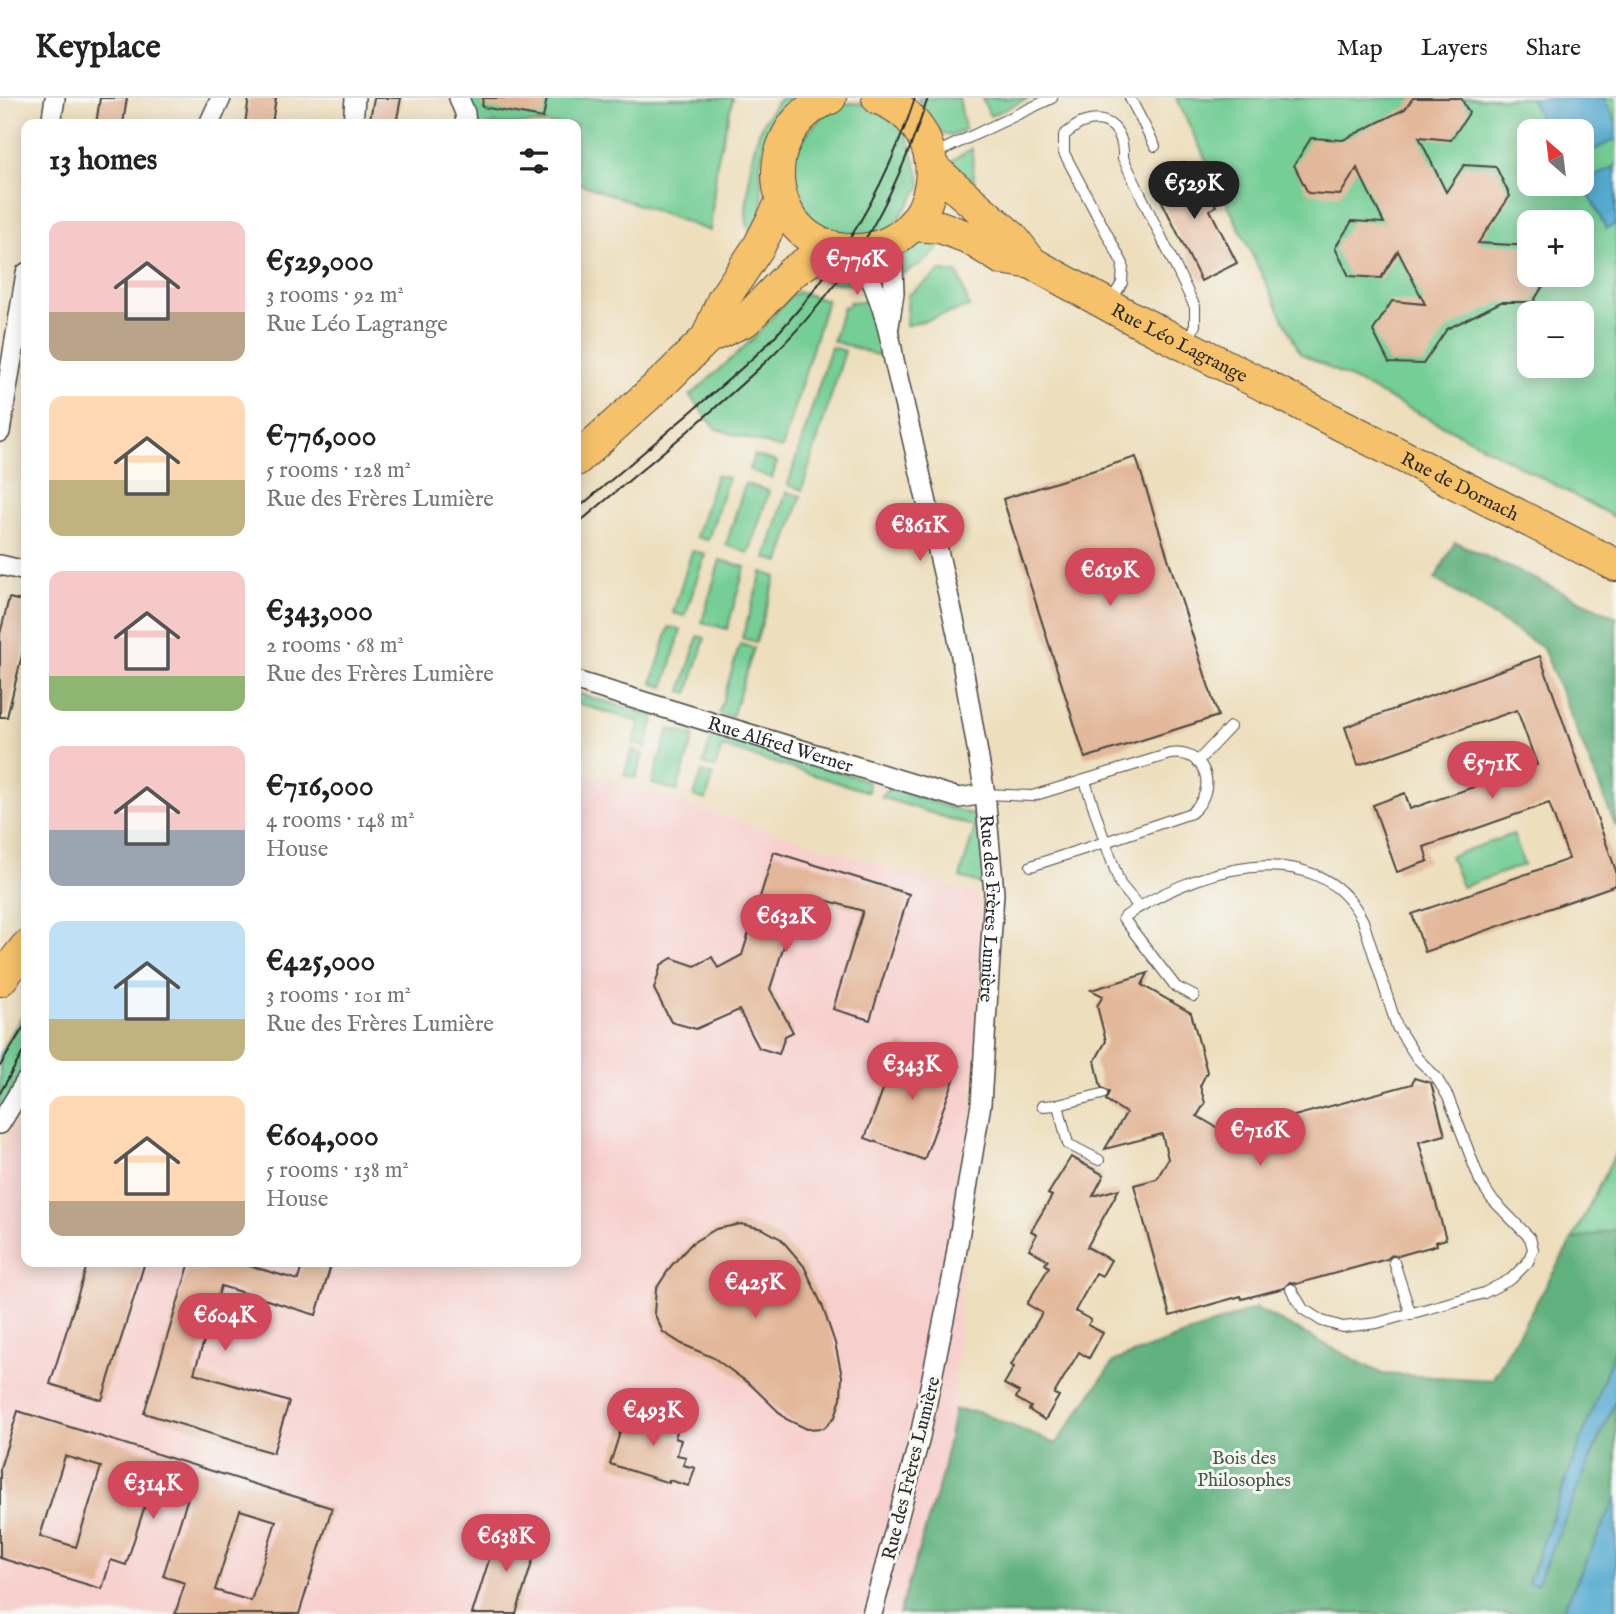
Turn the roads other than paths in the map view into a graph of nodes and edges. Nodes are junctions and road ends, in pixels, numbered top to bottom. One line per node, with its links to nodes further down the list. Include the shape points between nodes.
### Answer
1 (55, 98): 9 (street)
2 (221, 98): 10 (street)
3 (355, 98): 11 (street)
4 (459, 98): 12 (street)
5 (830, 98): 15 (main road, via 804,113 789,131 779,154 777,178)
6 (878, 98): 14 (main road, Rue Léo Lagrange, via 909,117 926,141)
7 (1052, 98): 14 (lane)
8 (1130, 98): 13 (lane)
9 (52, 119)
10 (211, 119)
11 (353, 119)
12 (466, 119)
13 (1155, 146)
14 (932, 162): 16 (main road, via 928,199); 18 (main road, Rue Léo Lagrange)
15 (782, 201): 17 (main road, via 802,229 815,239); 22 (main road, via 723,300)
16 (902, 233): 17 (main road, via 880,246); 18 (main road, Rue Léo Lagrange, via 940,227 1001,258); 21 (street, Rue des Frères Lumière)
17 (843, 248): 21 (street, Rue des Frères Lumière, via 870,273); 22 (main road, via 792,273 746,320)
18 (1044, 270): 20 (main road, Rue Léo Lagrange)
19 (21, 304): 25 (street)
20 (1109, 304): 23 (main road, Rue Léo Lagrange); 23 (lane, via 1122,283 1123,264 1064,153 1064,135 1081,123 1100,119 1114,127 1123,143 1122,158 1195,307)
21 (889, 327): 34 (street, Rue des Frères Lumière, via 957,633)
22 (708, 338): 26 (main road)
23 (1191, 350): 24 (main road, Rue Léo Lagrange)
24 (1303, 405): 28 (main road, Rue de Dornach)
25 (0, 432)
26 (581, 455)
27 (0, 565): 29 (street)
28 (1616, 565)
29 (21, 570)
30 (581, 683): 34 (street, Rue Alfred Werner, via 959,798)
31 (1230, 727): 32 (lane)
32 (1197, 762): 33 (lane, via 1179,753 1170,754); 35 (lane, via 1207,785 1205,796 1191,813)
33 (1085, 781): 34 (lane, via 1031,796); 35 (lane)
34 (985, 794): 50 (street, Rue des Frères Lumière, via 994,893 981,1104 928,1407)
35 (1105, 842): 36 (lane); 37 (lane, via 1120,884)
36 (1031, 866)
37 (1139, 907): 40 (lane, via 1124,918 1177,987); 49 (lane, via 1190,881 1246,866 1303,872 1344,893 1356,907 1397,1027 1448,1097 1480,1181 1530,1238 1533,1249 1528,1262 1510,1279 1484,1293)
38 (21, 954): 39 (main road)
39 (0, 981)
40 (1194, 996)
41 (21, 1089): 45 (street)
42 (1102, 1094): 43 (lane)
43 (1058, 1105): 44 (lane); 46 (lane, via 1068,1144)
44 (1042, 1106)
45 (0, 1124)
46 (1099, 1160)
47 (1394, 1262): 49 (lane)
48 (1291, 1289): 49 (lane, via 1303,1309 1343,1327)
49 (1411, 1315)
50 (872, 1614)

